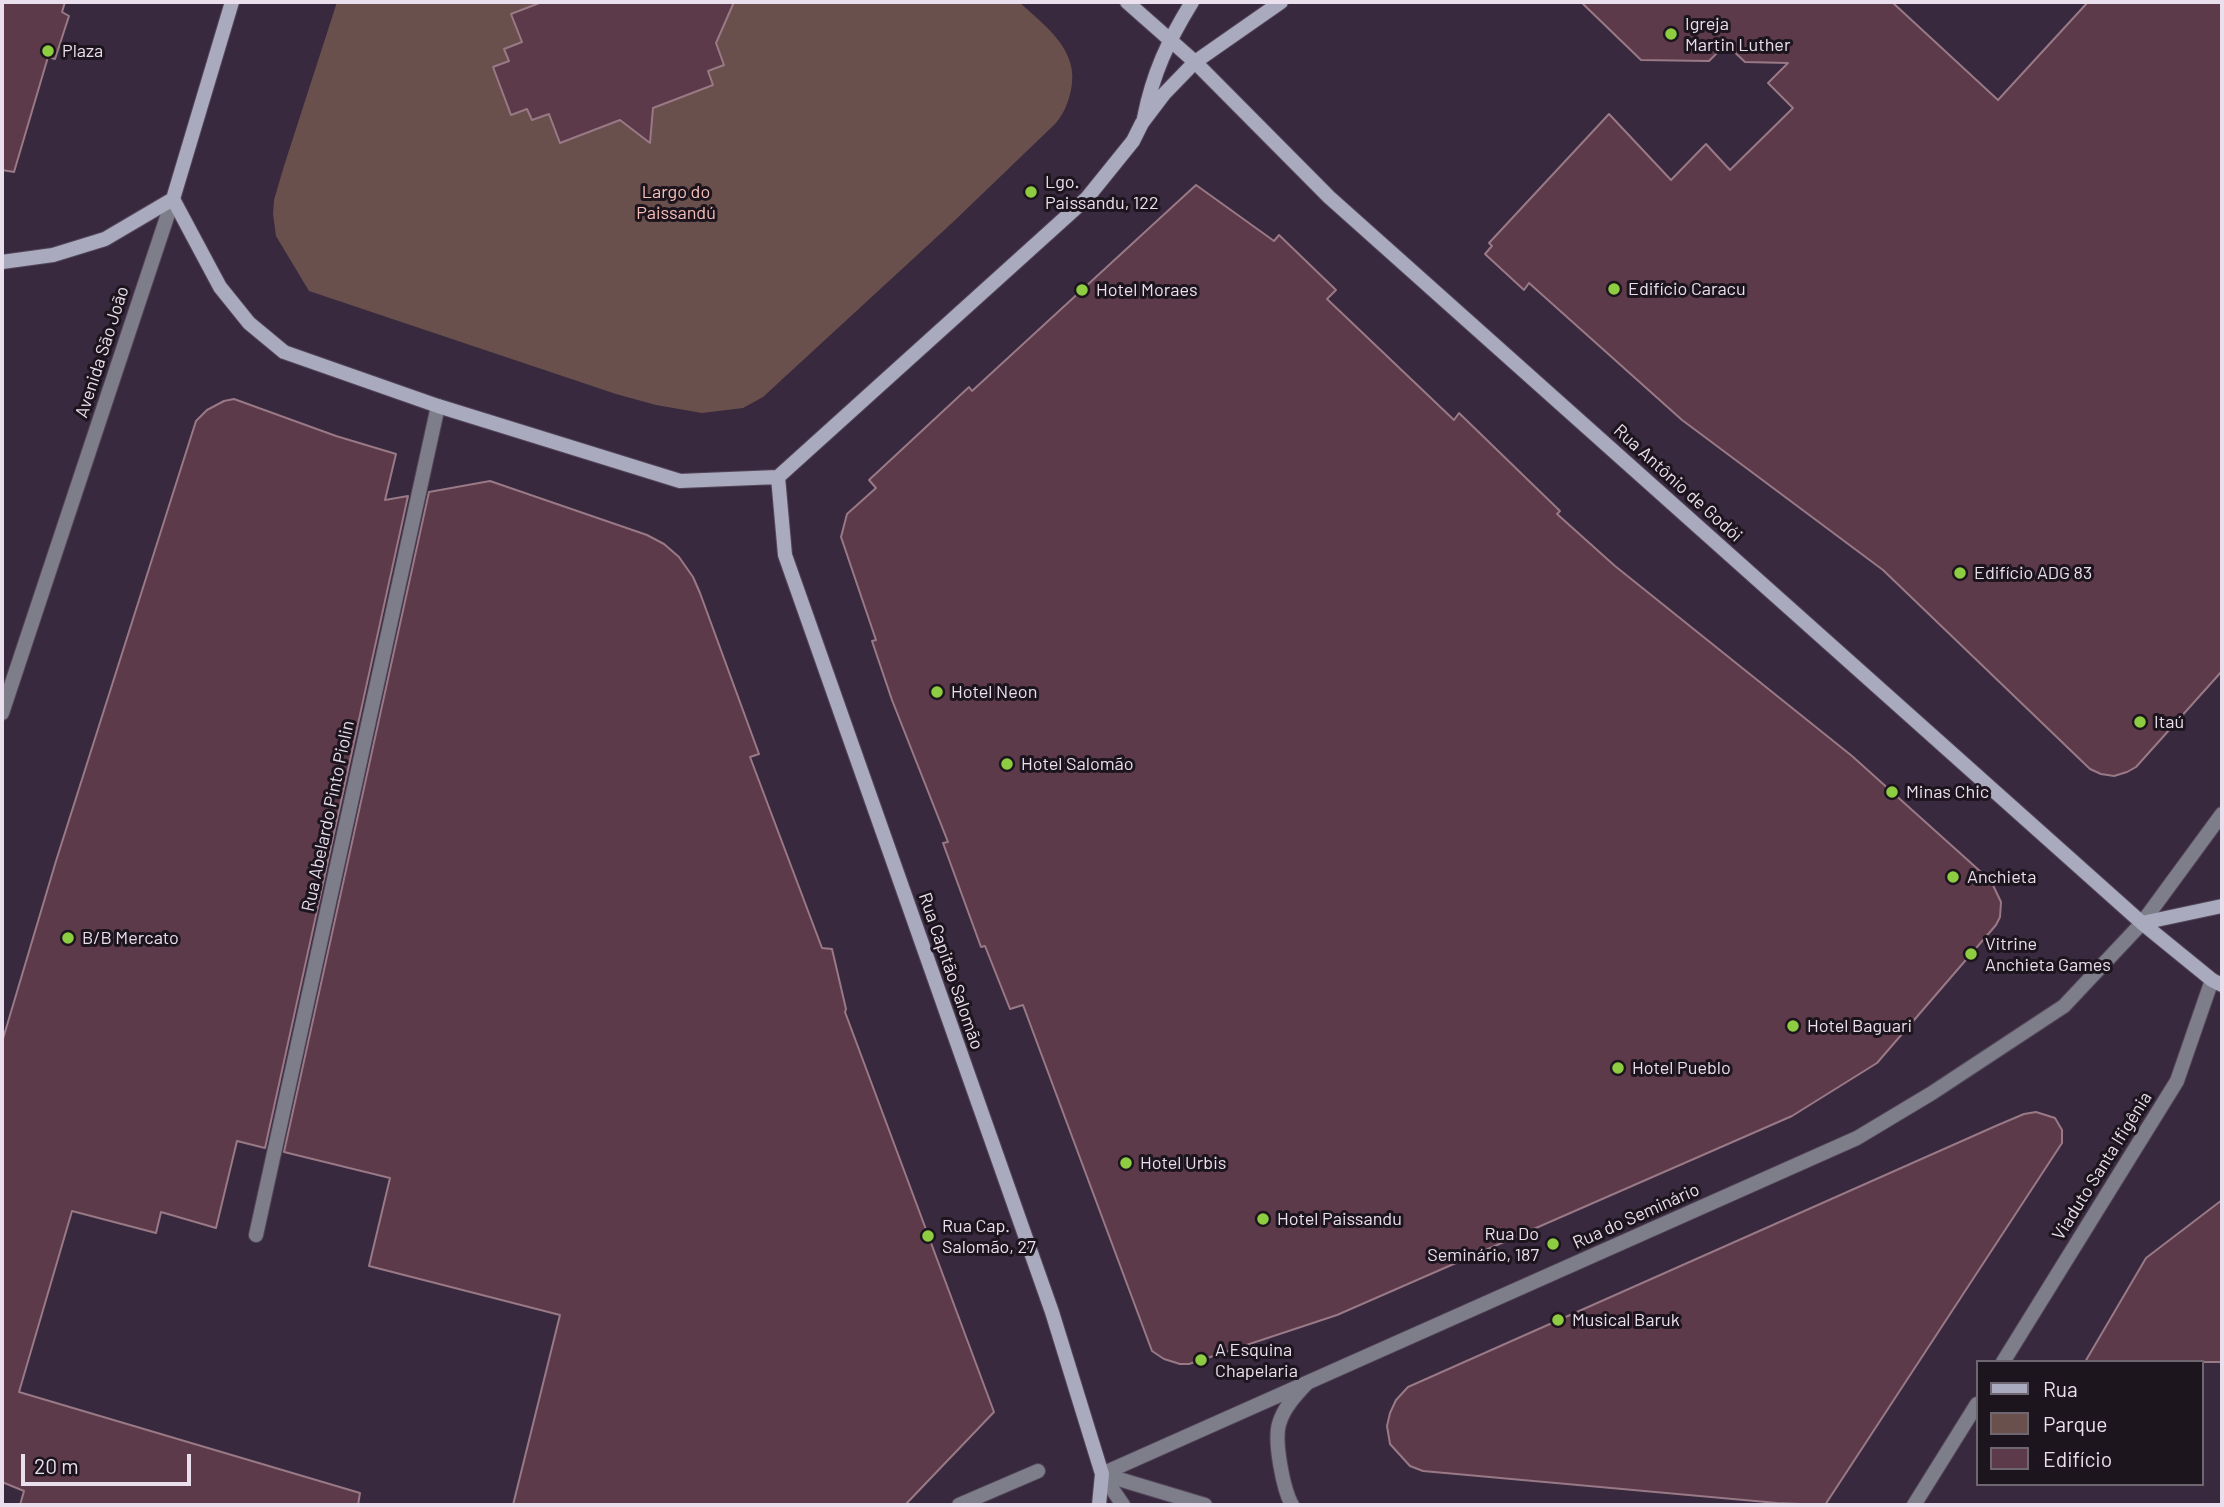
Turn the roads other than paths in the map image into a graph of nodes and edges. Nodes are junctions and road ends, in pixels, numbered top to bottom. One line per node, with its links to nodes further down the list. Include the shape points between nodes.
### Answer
1 (232, 2): 8 (main road, Avenida São João)
2 (1127, 2): 5 (main road)
3 (1192, 2): 5 (main road)
4 (1281, 2): 6 (main road)
5 (1169, 39): 6 (main road); 7 (main road, via 1150,87)
6 (1195, 62): 7 (main road); 15 (main road, Rua Antônio de Godói, via 1329,197)
7 (1143, 123): 11 (main road, via 1087,198)
8 (173, 199): 9 (main road, via 105,239 53,255); 10 (main road, via 220,287 249,323 284,352); 12 (street, Avenida São João)
9 (2, 262)
10 (438, 406): 11 (main road, via 680,481); 17 (street, Rua Abelardo Pinto Piolin)
11 (778, 478): 22 (main road, Rua Capitão Salomão, via 785,555 1052,1312)
12 (2, 713)
13 (2222, 814): 15 (street, Rua do Seminário)
14 (2222, 906): 15 (main road)
15 (2142, 923): 16 (main road, Rua Antônio de Godói); 19 (street, Rua do Seminário, via 2064,1006 1857,1138)
16 (2217, 983): 18 (street, Viaduto Santa Ifigênia, via 2177,1081)
17 (256, 1235)
18 (2004, 1360)
19 (1307, 1383): 22 (street, Rua do Seminário); 27 (street, via 1288,1404 1278,1426 1283,1481)
20 (1976, 1406): 28 (street)
21 (1038, 1471): 23 (street)
22 (1102, 1474): 24 (main road); 25 (street); 26 (street)
23 (959, 1505)
24 (1099, 1505)
25 (1123, 1505)
26 (1205, 1505)
27 (1292, 1505)
28 (1914, 1505)

